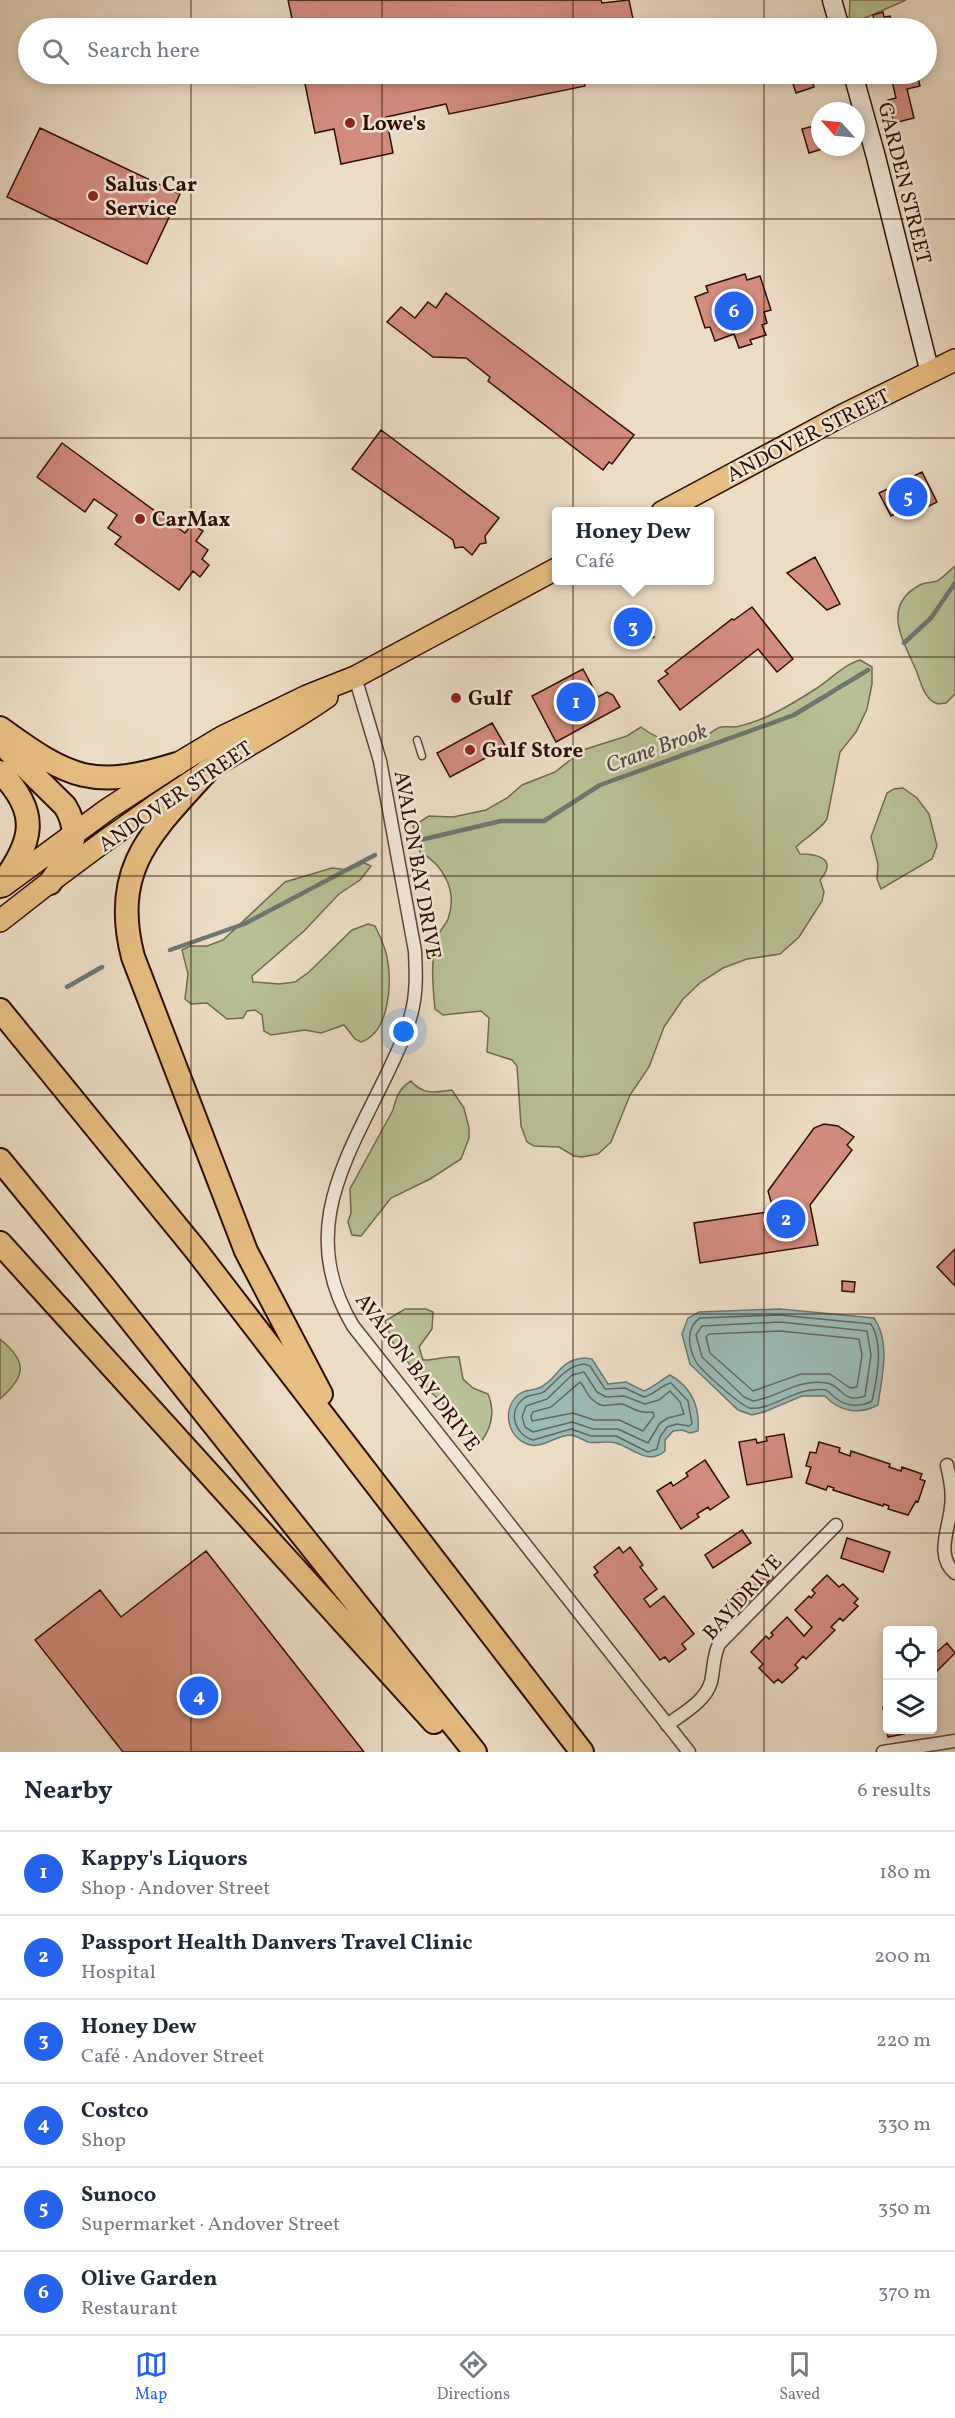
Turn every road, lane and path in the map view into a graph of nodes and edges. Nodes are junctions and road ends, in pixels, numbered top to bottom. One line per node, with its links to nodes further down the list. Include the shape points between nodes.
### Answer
1 (832, 0): 2 (main road)
2 (837, 18)
3 (856, 84): 5 (main road, GARDEN STREET)
4 (955, 360): 5 (highway, ANDOVER STREET)
5 (930, 373): 6 (highway, ANDOVER STREET)
6 (671, 507)
7 (552, 571): 8 (highway, ANDOVER STREET)
8 (355, 677): 13 (highway, ANDOVER STREET, via 264,715); 15 (highway, ANDOVER STREET, via 299,717); 27 (street, AVALON BAY DRIVE, via 380,761 417,976 411,1016 401,1044 348,1154 330,1202 327,1252 331,1279 353,1326)
9 (0, 728): 13 (highway, via 59,768 93,778 129,777)
10 (417, 740): 12 (lane)
11 (0, 742): 16 (highway, via 65,806)
12 (422, 756)
13 (177, 764): 16 (highway, ANDOVER STREET)
14 (0, 771): 18 (highway, via 22,798 28,814 23,851)
15 (207, 771): 17 (highway, ANDOVER STREET); 23 (highway, via 161,822 137,860 126,899 128,938 246,1251)
16 (74, 833): 17 (highway, via 72,848); 18 (highway, ANDOVER STREET)
17 (50, 883): 19 (highway, ANDOVER STREET)
18 (0, 887)
19 (0, 921)
20 (0, 1010): 23 (highway, via 195,1249)
21 (0, 1160): 30 (highway)
22 (0, 1244): 29 (highway)
23 (354, 1456): 31 (highway)
24 (947, 1465): 26 (street, via 952,1506 944,1547 945,1560)
25 (836, 1526): 27 (street, BAY DRIVE, via 719,1644 708,1690)
26 (955, 1573)
27 (667, 1725): 32 (street, AVALON BAY DRIVE)
28 (955, 1741): 33 (street)
29 (461, 1752)
30 (475, 1752)
31 (582, 1752)
32 (689, 1752)
33 (887, 1752)

